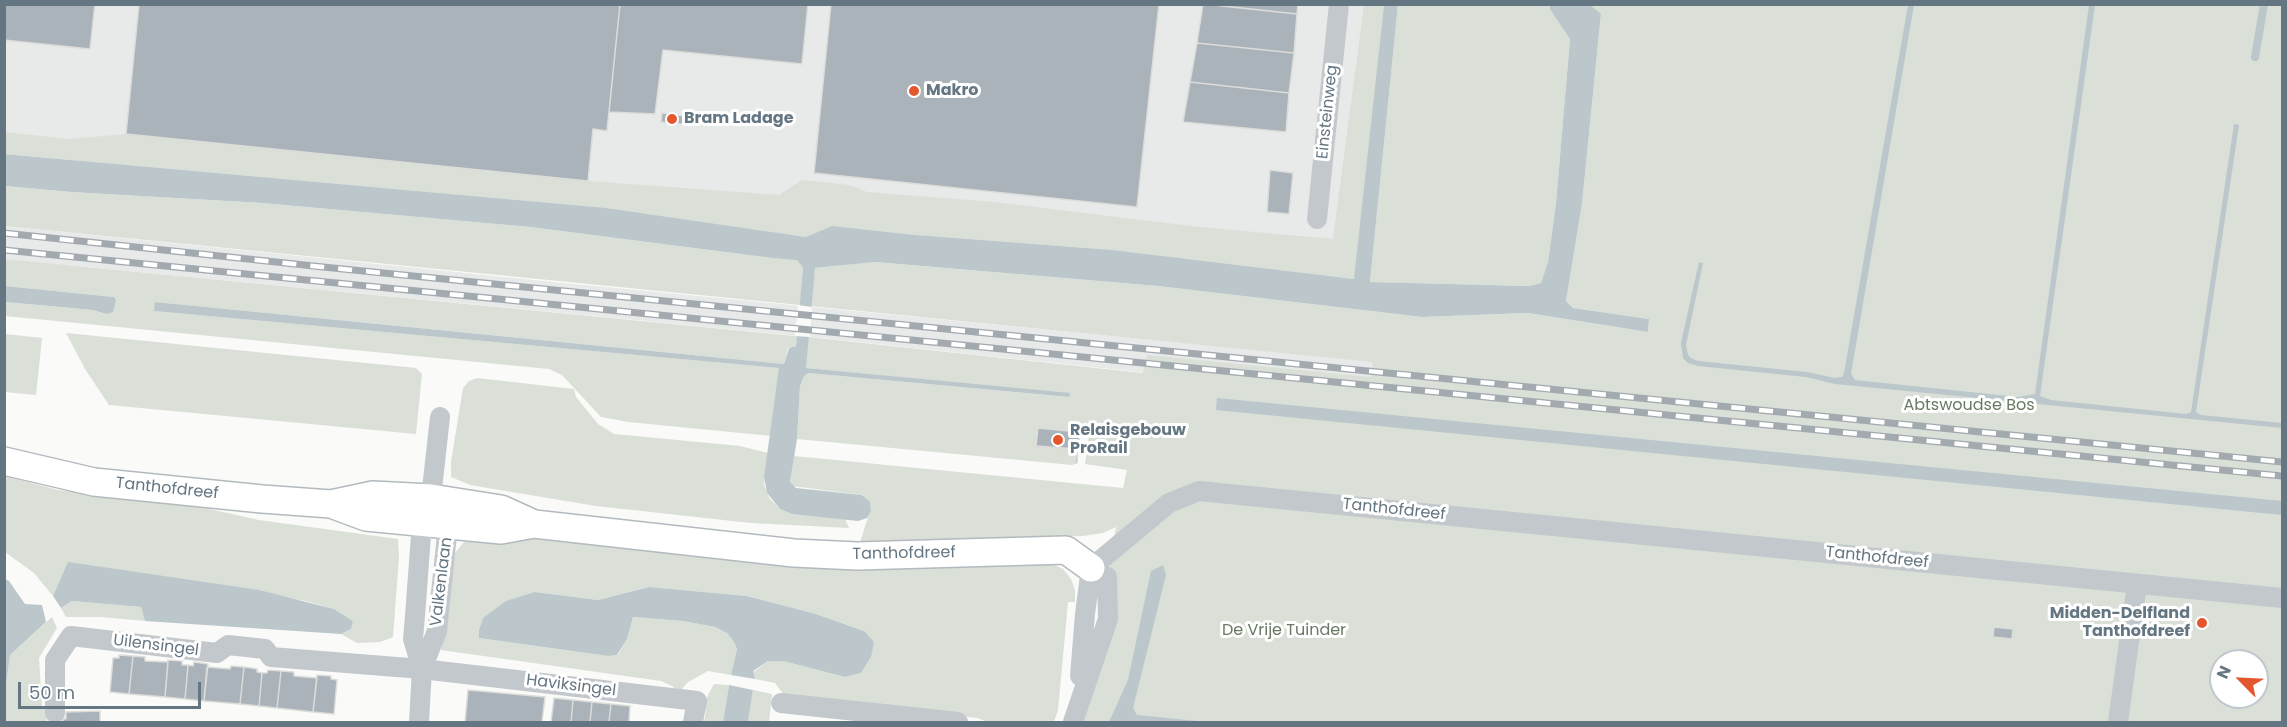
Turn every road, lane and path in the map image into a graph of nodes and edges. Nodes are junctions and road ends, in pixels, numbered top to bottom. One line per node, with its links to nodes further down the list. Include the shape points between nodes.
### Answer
1 (1339, 4): 2 (street, Einsteinweg)
2 (1317, 219)
3 (440, 417): 5 (street, Valkenlaan)
4 (4, 461): 5 (street, Tanthofdreef, via 94,482 332,504 366,517)
5 (427, 510): 6 (street, Tanthofdreef, via 501,509); 7 (street, Tanthofdreef); 11 (street, Valkenlaan, via 413,639)
6 (534, 524): 7 (street, Tanthofdreef, via 501,530); 8 (street, Tanthofdreef, via 794,553 1066,550)
7 (448, 525): 11 (street, Valkenlaan, via 437,632)
8 (1091, 568): 9 (street, Tanthofdreef, via 1169,503 1198,491); 14 (street, via 1107,577 1107,619)
9 (2137, 584): 10 (street, Tanthofdreef); 18 (street)
10 (2283, 598)
11 (422, 669): 13 (street, Uilensingel, via 271,657 265,649 228,645 217,653 71,636 55,660); 15 (street, Valkenlaan); 16 (street, Haviksingel, via 697,701)
12 (781, 703): 17 (street)
13 (55, 713)
14 (1075, 716)
15 (419, 723)
16 (693, 723)
17 (958, 723)
18 (2118, 723)

